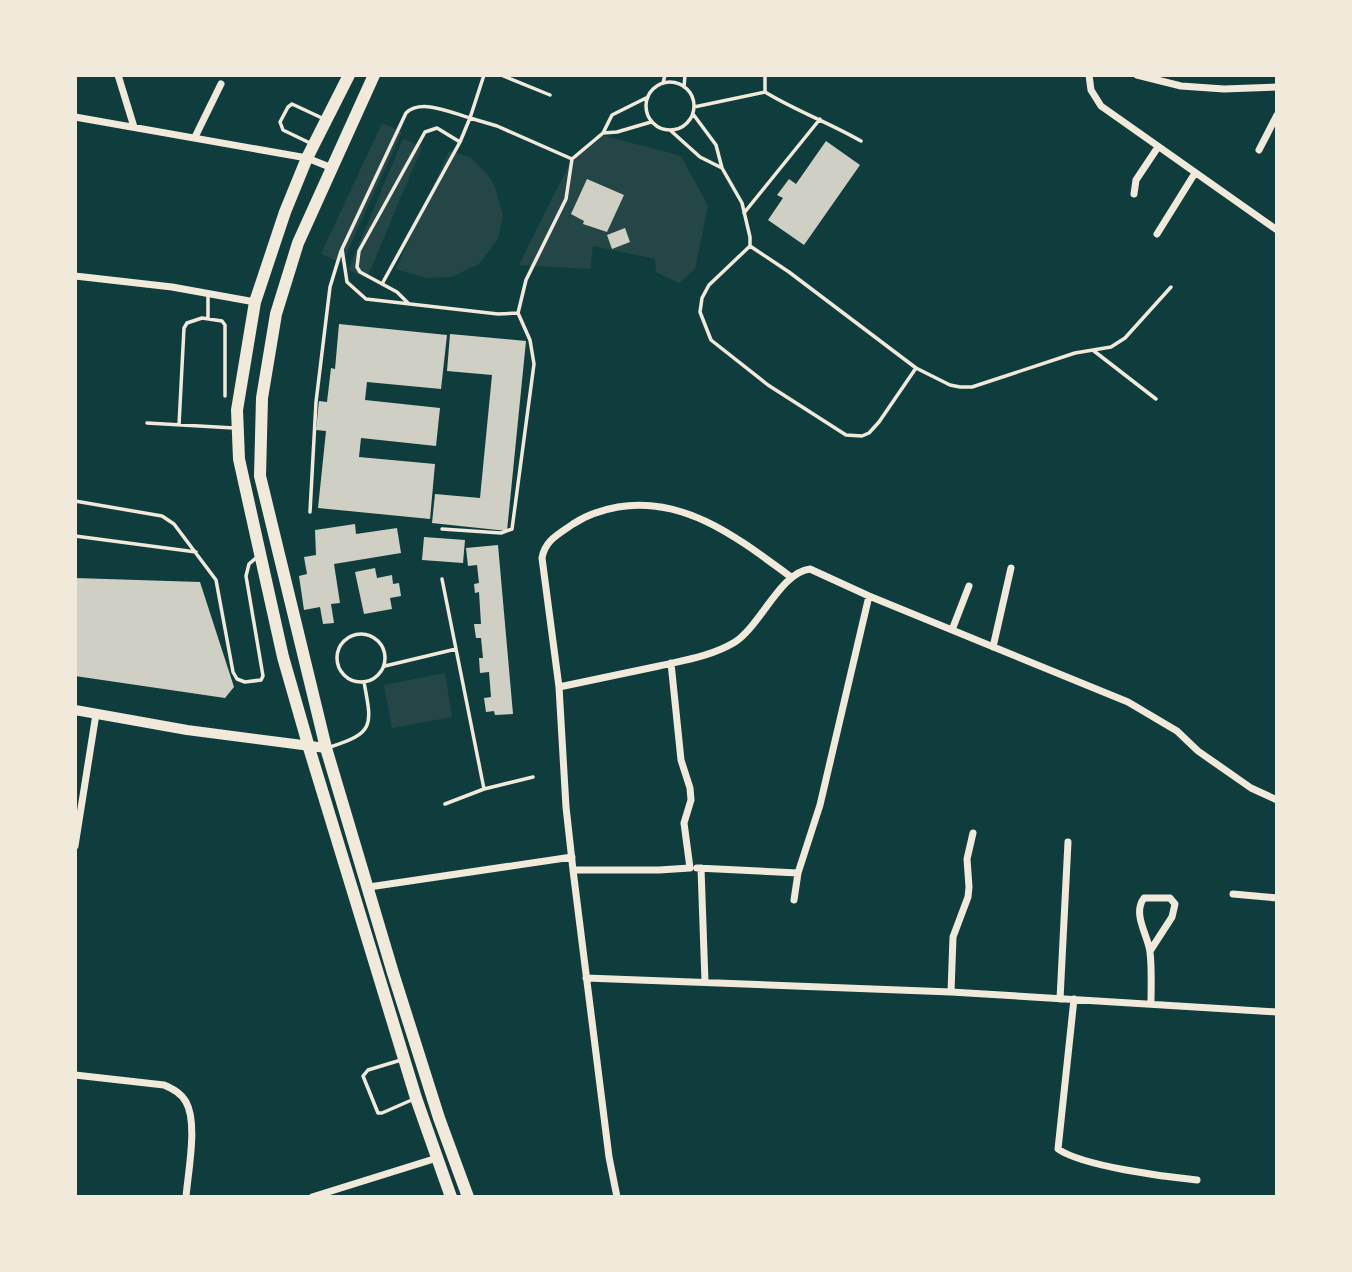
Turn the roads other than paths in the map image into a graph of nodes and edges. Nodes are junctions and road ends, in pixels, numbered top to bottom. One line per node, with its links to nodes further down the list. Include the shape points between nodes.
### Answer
1 (118, 75): 28 (street)
2 (349, 75): 26 (highway)
3 (374, 75): 39 (highway)
4 (484, 75): 24 (lane)
5 (501, 75): 18 (lane)
6 (665, 75): 13 (lane)
7 (685, 75): 15 (lane)
8 (765, 75): 17 (lane)
9 (1089, 75): 35 (street, via 1091,90 1101,106)
10 (1138, 75): 14 (street)
11 (1185, 75): 14 (street)
12 (221, 83): 31 (street)
13 (663, 83): 15 (lane); 19 (lane)
14 (1181, 86): 16 (street)
15 (684, 87): 20 (lane)
16 (1277, 87)
17 (765, 92): 20 (lane); 25 (lane)
18 (550, 95)
19 (648, 97): 27 (lane); 30 (lane, via 612,115)
20 (694, 107): 21 (lane)
21 (693, 114): 29 (lane, via 684,126); 40 (lane, via 716,145)
22 (1277, 115): 36 (street)
23 (75, 117): 28 (street)
24 (470, 118): 33 (lane); 38 (lane); 47 (lane, via 411,107)
25 (820, 119): 32 (lane); 43 (lane)
26 (327, 120): 34 (highway); 34 (lane, via 295,105 288,107 280,122 280,128)
27 (652, 122): 29 (lane); 30 (lane)
28 (134, 127): 31 (street)
29 (670, 130): 40 (lane, via 700,157)
30 (603, 133): 38 (lane)
31 (195, 137): 37 (street)
32 (862, 141)
33 (460, 142): 49 (lane); 49 (lane, via 437,128 425,132 359,251 356,262 360,272)
34 (314, 145): 37 (highway)
35 (1158, 147): 41 (street); 42 (street, via 1136,180)
36 (1259, 150)
37 (307, 158): 39 (street); 52 (highway)
38 (572, 159): 54 (lane, via 566,198 526,280)
39 (332, 168): 84 (highway, via 298,243 276,314 260,438 260,476 268,515)
40 (722, 168): 43 (lane)
41 (1195, 173): 44 (street); 45 (street)
42 (1134, 194)
43 (744, 213): 46 (lane)
44 (1277, 230)
45 (1157, 234)
46 (750, 246): 57 (lane); 57 (lane, via 709,285 700,312 711,340 768,385 846,435 862,436 879,422)
47 (342, 249): 53 (lane, via 347,282 356,292 366,299); 64 (lane, via 330,287 316,402)
48 (75, 276): 51 (street)
49 (382, 284): 53 (lane)
50 (1171, 287): 56 (lane, via 1119,343)
51 (208, 294): 52 (street); 55 (lane)
52 (255, 302): 62 (highway)
53 (409, 304): 54 (lane)
54 (518, 313): 65 (lane, via 534,364 512,529 501,533)
55 (208, 318): 58 (lane, via 225,325); 61 (lane, via 193,320 184,328)
56 (1092, 350): 57 (lane, via 972,387 950,385); 59 (lane)
57 (916, 369)
58 (225, 396)
59 (1156, 399)
60 (147, 423): 61 (lane)
61 (179, 425): 62 (lane)
62 (236, 428): 68 (highway)
63 (75, 500): 67 (lane, via 162,516)
64 (310, 512)
65 (442, 529)
66 (75, 536): 67 (lane)
67 (196, 552): 68 (lane, via 216,580 233,672 237,680 245,682 263,676 246,576)
68 (259, 555): 83 (highway)
69 (1011, 568): 75 (street)
70 (792, 577): 73 (street, via 810,569); 77 (street, via 745,635 705,656); 80 (street, via 733,535 680,510 630,505 585,516 549,541 542,558)
71 (442, 579): 76 (lane)
72 (969, 586): 74 (street)
73 (869, 596): 74 (street); 96 (street, via 820,805)
74 (952, 629): 75 (street)
75 (993, 647): 87 (street, via 1149,713 1251,788)
76 (456, 649): 78 (lane); 86 (lane)
77 (671, 663): 80 (street); 93 (street, via 681,760 690,788 684,822)
78 (384, 666): 79 (lane, via 380,674); 79 (lane, via 384,649 372,636 346,639 337,663 347,678)
79 (364, 682): 84 (lane, via 371,716 363,733)
80 (559, 687): 92 (street)
81 (75, 710): 82 (main road)
82 (96, 714): 83 (main road); 91 (street)
83 (309, 745): 84 (main road); 110 (highway)
84 (326, 748): 97 (highway)
85 (533, 777): 86 (lane)
86 (484, 789): 88 (lane)
87 (1277, 800)
88 (445, 804)
89 (973, 833): 104 (street, via 967,859 968,897 953,937)
90 (1068, 842): 105 (street)
91 (75, 846)
92 (572, 857): 95 (street); 97 (street)
93 (690, 868): 94 (street); 95 (street)
94 (701, 868): 96 (street); 103 (street)
95 (573, 870): 102 (street)
96 (798, 873): 100 (street)
97 (369, 887): 109 (highway)
98 (1233, 894): 99 (street)
99 (1277, 898)
100 (794, 900)
101 (1150, 951): 101 (street, via 1172,917 1175,904 1170,898 1141,901 1141,925); 107 (street)
102 (586, 978): 103 (street); 120 (street)
103 (705, 982): 104 (street)
104 (951, 992): 105 (street)
105 (1060, 999): 106 (street)
106 (1074, 999): 107 (street); 115 (street, via 1059,1150 1160,1176)
107 (1151, 1004): 108 (street)
108 (1277, 1013)
109 (421, 1057): 110 (highway); 114 (highway)
110 (405, 1059): 112 (highway); 112 (lane, via 368,1070 363,1076 378,1113)
111 (75, 1075): 116 (street, via 176,1090 191,1114)
112 (416, 1098): 113 (highway)
113 (439, 1163): 114 (highway); 117 (street); 118 (highway)
114 (455, 1163): 119 (highway)
115 (1197, 1180)
116 (186, 1197)
117 (312, 1197)
118 (451, 1197)
119 (468, 1197)
120 (618, 1197)

